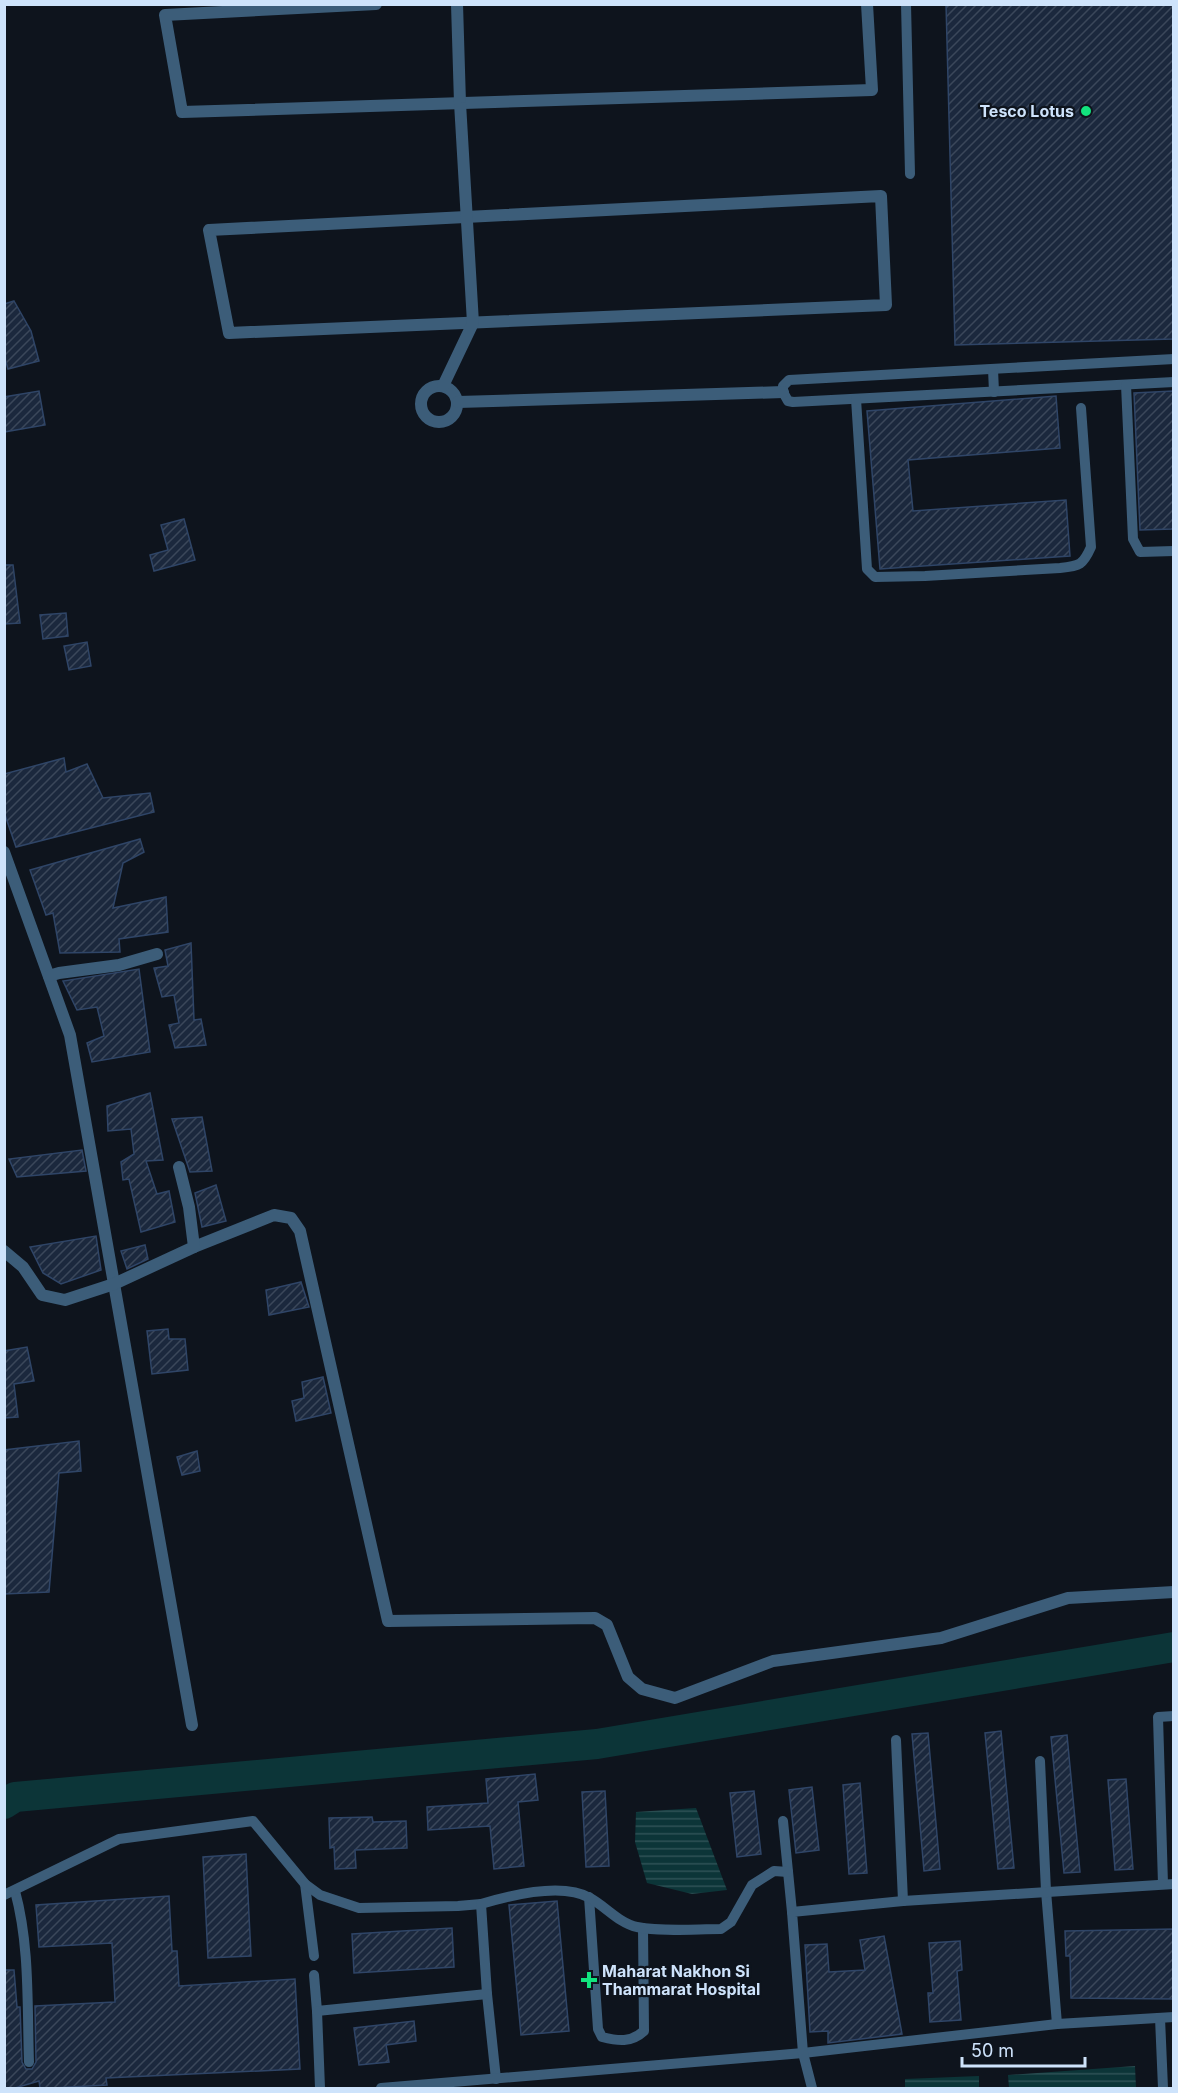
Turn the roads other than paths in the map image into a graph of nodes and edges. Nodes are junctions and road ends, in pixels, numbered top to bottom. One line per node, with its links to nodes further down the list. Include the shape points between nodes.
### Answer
1 (376, 4): 5 (street, via 165,15 182,112)
2 (457, 4): 5 (street)
3 (867, 4): 5 (street, via 872,90)
4 (906, 4): 6 (lane)
5 (460, 103): 7 (street)
6 (910, 174)
7 (467, 218): 8 (street); 8 (street, via 209,230 229,333); 8 (street, via 881,196 886,305)
8 (473, 323): 13 (street)
9 (1173, 359): 10 (lane)
10 (993, 369): 14 (lane, via 789,380); 15 (lane)
11 (1173, 382): 12 (lane)
12 (1126, 385): 15 (lane); 19 (lane, via 1132,538 1140,552)
13 (443, 386): 17 (street, via 453,391); 17 (street, via 425,392 420,404 424,416 435,422 447,421 456,413)
14 (783, 392): 16 (lane, via 793,402); 17 (street)
15 (994, 392): 16 (lane)
16 (856, 399): 18 (lane, via 866,563 875,577 1060,568 1085,561 1091,547)
17 (458, 402)
18 (1081, 408)
19 (1173, 551)
20 (4, 852): 22 (street)
21 (156, 954): 22 (street, via 119,965)
22 (49, 976): 26 (street, via 70,1035)
23 (179, 1167): 24 (street)
24 (194, 1247): 26 (street); 27 (street, via 274,1215 291,1218 300,1230 388,1621 595,1618 607,1625 627,1677 642,1689 675,1698 773,1661 941,1638 1068,1598)
25 (4, 1251): 26 (street, via 23,1267 42,1295 65,1300)
26 (114, 1284): 29 (street)
27 (1173, 1592)
28 (1173, 1716): 35 (lane, via 1158,1717)
29 (192, 1725)
30 (896, 1740): 39 (lane)
31 (1041, 1761): 36 (lane)
32 (783, 1821): 33 (lane)
33 (788, 1872): 41 (lane); 42 (lane, via 774,1871 752,1885 731,1922 721,1929)
34 (305, 1884): 37 (lane, via 253,1821 119,1839); 40 (lane, via 320,1895 359,1908); 43 (lane)
35 (1168, 1884): 36 (lane)
36 (1046, 1891): 39 (lane); 49 (lane)
37 (10, 1893): 51 (lane, via 22,1917)
38 (590, 1897): 40 (lane, via 570,1892 538,1892); 42 (lane, via 635,1927); 42 (lane, via 598,2029 602,2037 625,2041 644,2031)
39 (903, 1901): 41 (lane)
40 (482, 1904): 45 (lane)
41 (792, 1912): 50 (lane)
42 (643, 1928)
43 (314, 1956)
44 (314, 1975): 46 (lane)
45 (488, 1994): 46 (lane); 52 (lane)
46 (317, 2011): 55 (lane)
47 (1173, 2017): 48 (lane)
48 (1160, 2018): 49 (lane); 58 (lane)
49 (1058, 2024): 50 (lane)
50 (803, 2053): 52 (lane); 57 (lane)
51 (29, 2062)
52 (496, 2079): 53 (lane)
53 (448, 2086): 54 (lane)
54 (416, 2087): 56 (lane)
55 (320, 2088)
56 (381, 2088)
57 (812, 2088)
58 (1163, 2088)

